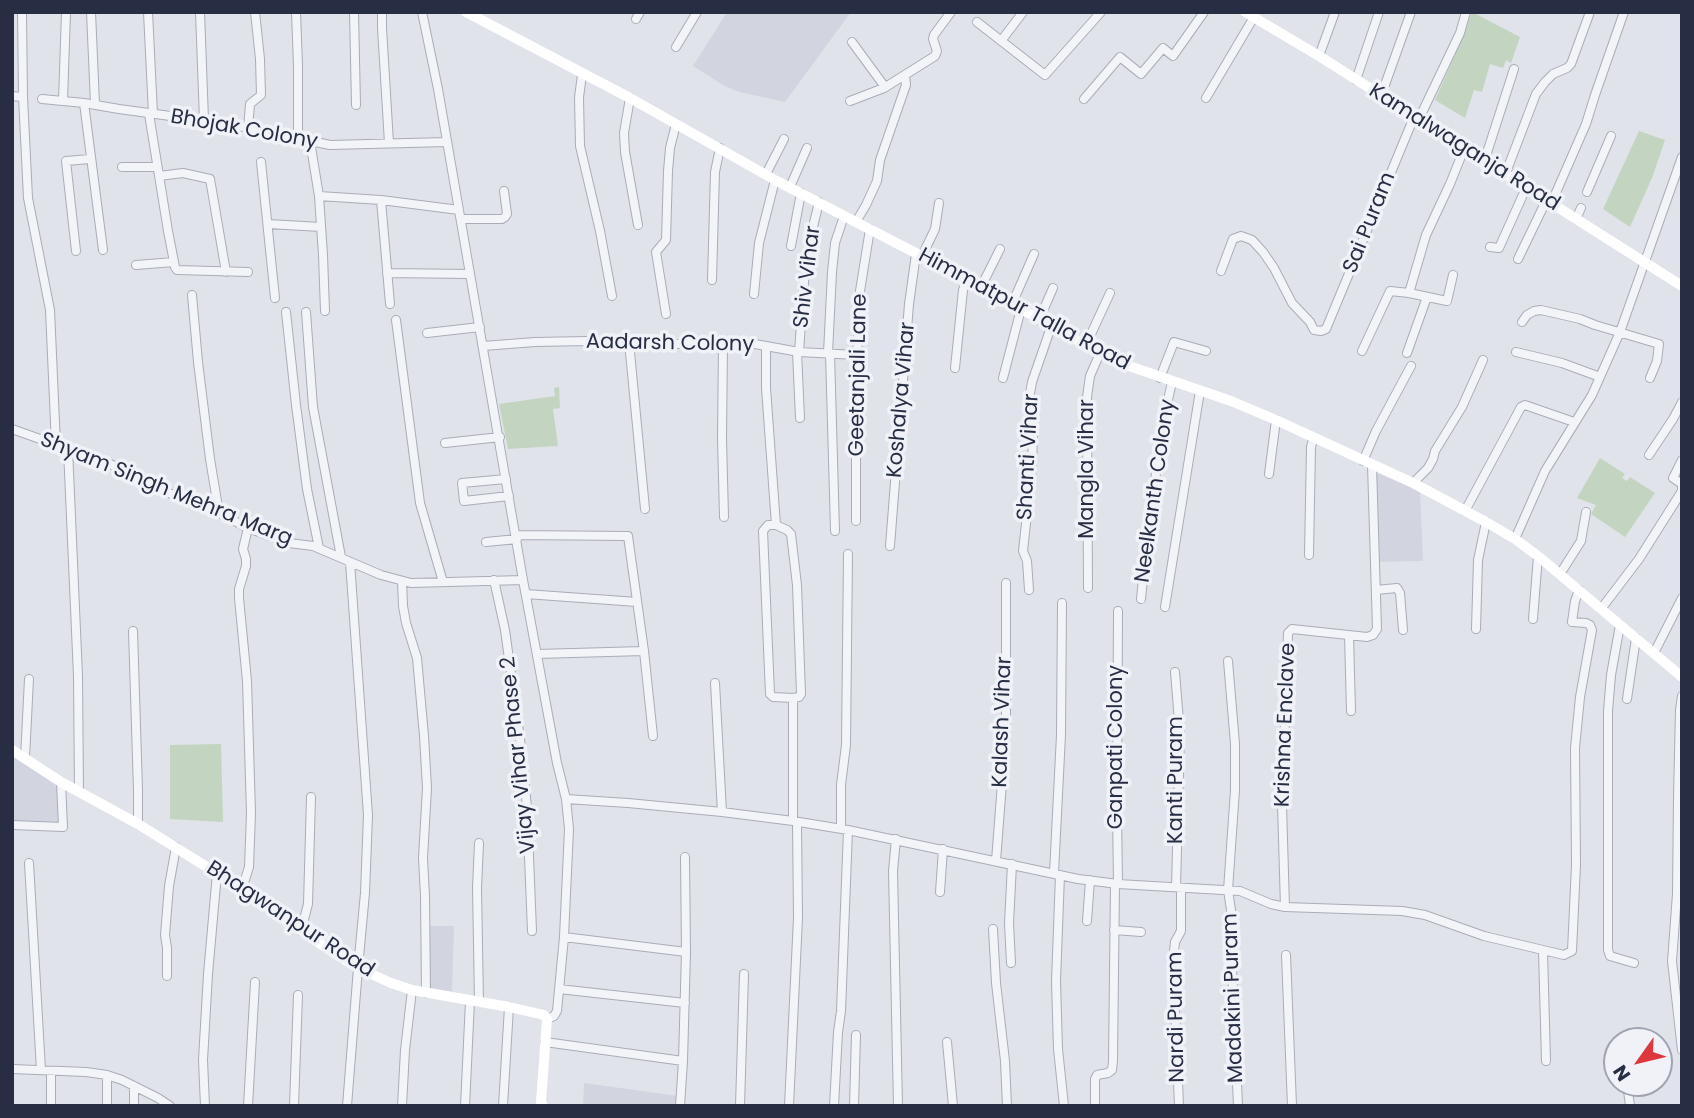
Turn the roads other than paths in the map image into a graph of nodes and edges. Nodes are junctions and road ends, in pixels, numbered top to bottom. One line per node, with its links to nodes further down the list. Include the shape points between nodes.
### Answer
1 (22, 12): 36 (street)
2 (66, 12): 41 (street)
3 (90, 12): 44 (street)
4 (148, 12): 46 (street)
5 (200, 12): 48 (street)
6 (255, 12): 50 (street, via 261,95 250,104)
7 (296, 12): 52 (street)
8 (354, 12): 45 (street)
9 (382, 12): 56 (street)
10 (422, 12): 55 (street)
11 (466, 12): 30 (street, Himmatpur Talla Road)
12 (697, 12): 27 (street)
13 (951, 12): 31 (street, via 934,35 935,56)
14 (1023, 12): 25 (street)
15 (1101, 12): 25 (street, via 1045,75)
16 (1204, 12): 40 (street, via 1173,56 1163,48 1141,74 1120,57)
17 (1335, 12): 28 (street)
18 (1379, 12): 32 (street)
19 (1411, 12): 35 (street)
20 (1466, 12): 47 (street, Sai Puram)
21 (1590, 12): 66 (street, via 1571,64 1553,74 1536,94)
22 (1624, 12): 76 (street, via 1586,124)
23 (1249, 15): 28 (street, Kamalwaganja Road); 38 (street)
24 (977, 22): 25 (street)
25 (1001, 41)
26 (852, 42): 33 (street)
27 (676, 47)
28 (1320, 56): 32 (street, Kamalwaganja Road)
29 (1514, 69): 63 (street)
30 (582, 75): 37 (street, Himmatpur Talla Road); 111 (street, via 580,146)
31 (906, 80): 33 (street); 80 (street, via 877,181)
32 (1356, 80): 35 (street, Kamalwaganja Road)
33 (885, 87): 42 (street)
34 (12, 96): 36 (street)
35 (1381, 96): 47 (street, Kamalwaganja Road)
36 (23, 97): 157 (street, via 29,198 50,310)
37 (629, 98): 49 (street, Himmatpur Talla Road); 82 (street, via 625,152)
38 (1206, 98)
39 (42, 99): 41 (street, Bhojak Colony)
40 (1084, 99)
41 (63, 101): 43 (street, Bhojak Colony)
42 (850, 101)
43 (83, 103): 44 (street, Bhojak Colony); 61 (street)
44 (95, 104): 46 (street, Bhojak Colony)
45 (356, 105)
46 (151, 114): 48 (street, Bhojak Colony); 65 (street)
47 (1417, 118): 59 (street, Kamalwaganja Road); 96 (street, Sai Puram, via 1326,329 1314,330 1252,240 1233,239)
48 (204, 120): 50 (street, Bhojak Colony)
49 (676, 124): 57 (street, Himmatpur Talla Road); 119 (street, via 668,171 666,240 656,252)
50 (248, 128): 52 (street, Bhojak Colony)
51 (1611, 136): 71 (street)
52 (298, 139): 54 (street, Bhojak Colony)
53 (784, 139): 67 (street)
54 (310, 141): 56 (street, Bhojak Colony); 73 (street)
55 (447, 142): 56 (street, Bhojak Colony); 78 (street)
56 (389, 144)
57 (720, 148): 67 (street, Himmatpur Talla Road); 102 (street, via 715,172)
58 (807, 148): 68 (street)
59 (1464, 149): 63 (street, Kamalwaganja Road); 108 (street, via 1426,235)
60 (1682, 157): 94 (street)
61 (90, 159): 88 (street); 89 (street, via 66,161)
62 (261, 162): 81 (street)
63 (1484, 162): 66 (street, Kamalwaganja Road)
64 (122, 167): 65 (street)
65 (158, 171): 93 (street); 97 (street, via 210,179)
66 (1505, 175): 69 (street, Kamalwaganja Road)
67 (771, 177): 68 (street, Himmatpur Talla Road); 109 (street)
68 (790, 187): 72 (street, Himmatpur Talla Road)
69 (1526, 188): 76 (street, Kamalwaganja Road); 86 (street, via 1499,248)
70 (504, 191): 78 (street, via 507,214 502,219)
71 (1587, 192)
72 (802, 193): 75 (street, Himmatpur Talla Road); 85 (street)
73 (319, 196): 74 (street); 83 (street)
74 (381, 200): 78 (street); 99 (street)
75 (820, 202): 79 (street, Himmatpur Talla Road); 134 (street, Shiv Vihar, via 805,268)
76 (1549, 202): 92 (street); 94 (street, Kamalwaganja Road, via 1578,213)
77 (939, 203): 91 (street, Koshalya Vihar, via 935,229)
78 (460, 214): 100 (street)
79 (844, 216): 80 (street, Himmatpur Talla Road); 136 (street, via 835,243)
80 (856, 222): 84 (street, Himmatpur Talla Road)
81 (268, 225): 83 (street); 113 (street)
82 (638, 225)
83 (321, 227): 116 (street)
84 (870, 229): 91 (street, Himmatpur Talla Road); 139 (street, Geetanjali Lane, via 860,291)
85 (790, 246)
86 (1490, 247)
87 (1000, 249): 105 (street)
88 (103, 250)
89 (76, 251)
90 (1034, 254): 115 (street)
91 (919, 255): 103 (street, Himmatpur Talla Road); 179 (street, Koshalya Vihar, via 909,304)
92 (1518, 258)
93 (174, 261): 95 (street); 97 (street, via 180,271)
94 (1644, 262): 104 (street, Kamalwaganja Road); 125 (street)
95 (136, 265)
96 (1221, 271)
97 (226, 272): 98 (street)
98 (248, 272)
99 (387, 273): 100 (street); 114 (street)
100 (470, 274): 123 (street)
101 (1453, 275): 112 (street, via 1447,301)
102 (712, 280)
103 (967, 280): 105 (street, Himmatpur Talla Road); 142 (street)
104 (1682, 286)
105 (981, 287): 115 (street, Himmatpur Talla Road)
106 (1053, 288): 121 (street)
107 (1110, 293): 129 (street)
108 (1409, 293): 112 (street); 133 (street, via 1390,291)
109 (754, 294)
110 (192, 295): 169 (street)
111 (612, 296)
112 (1427, 297): 138 (street)
113 (275, 298)
114 (390, 304)
115 (1016, 307): 121 (street, Himmatpur Talla Road); 144 (street)
116 (324, 311)
117 (306, 312): 184 (street, via 313,407)
118 (286, 313): 180 (street, via 307,489)
119 (666, 314)
120 (396, 320): 190 (street, via 420,503)
121 (1039, 320): 124 (street, Himmatpur Talla Road)
122 (1522, 322): 125 (street, via 1541,310)
123 (480, 327): 126 (street); 130 (street)
124 (1051, 327): 129 (street, Himmatpur Talla Road); 193 (street, Shanti Vihar, via 1029,399 1032,468 1023,551)
125 (1619, 332): 143 (street); 146 (street, via 1659,344)
126 (427, 333)
127 (629, 342): 128 (street, Aadarsh Colony); 130 (street, Aadarsh Colony); 166 (street)
128 (723, 344): 131 (street, Aadarsh Colony); 170 (street)
129 (1086, 345): 137 (street, Himmatpur Talla Road)
130 (483, 346): 154 (street)
131 (766, 347): 134 (street, Aadarsh Colony); 173 (street)
132 (1206, 351): 145 (street, via 1174,342)
133 (1362, 351)
134 (798, 352): 136 (street, Aadarsh Colony); 150 (street, Shiv Vihar)
135 (1516, 352): 143 (street)
136 (829, 353): 139 (street, Aadarsh Colony); 175 (street)
137 (1100, 353): 145 (street, Himmatpur Talla Road); 192 (street, Mangla Vihar, via 1087,397)
138 (1407, 353)
139 (857, 355): 171 (street, Geetanjali Lane)
140 (1483, 360): 164 (street, via 1428,468)
141 (1411, 366): 161 (street, via 1376,431)
142 (955, 368)
143 (1600, 377): 152 (street)
144 (1003, 378)
145 (1160, 378): 147 (street, Himmatpur Talla Road)
146 (1650, 378)
147 (1172, 382): 148 (street, Himmatpur Talla Road); 198 (street, Neelkanth Colony)
148 (1200, 391): 151 (street, Himmatpur Talla Road); 201 (street)
149 (1682, 402): 159 (street)
150 (800, 418)
151 (1276, 420): 155 (street, Himmatpur Talla Road); 162 (street)
152 (1574, 422): 167 (street, via 1521,407); 177 (street)
153 (12, 429): 157 (street, Shyam Singh Mehra Marg)
154 (499, 437): 156 (street); 163 (street)
155 (1313, 439): 161 (street, Himmatpur Talla Road); 182 (street)
156 (445, 443)
157 (56, 445): 158 (street, Shyam Singh Mehra Marg)
158 (68, 450): 169 (street, Shyam Singh Mehra Marg, via 96,457); 227 (street)
159 (1649, 455)
160 (1682, 460): 202 (street, via 1673,478 1682,484 1682,491)
161 (1367, 463): 164 (street, Himmatpur Talla Road); 194 (street, Krishna Enclave)
162 (1269, 474)
163 (506, 479): 165 (street); 165 (street, via 462,483 464,501)
164 (1413, 483): 167 (street, Himmatpur Talla Road)
165 (509, 496): 176 (street)
166 (646, 509)
167 (1465, 511): 172 (street, Himmatpur Talla Road)
168 (1586, 512): 186 (street, via 1581,541)
169 (219, 513): 174 (street, Shyam Singh Mehra Marg)
170 (724, 517)
171 (856, 521)
172 (1486, 522): 177 (street, Himmatpur Talla Road); 206 (street)
173 (776, 525): 220 (street, via 788,530 793,539 802,694); 220 (street, via 763,531 770,694)
174 (248, 528): 180 (street, Shyam Singh Mehra Marg); 248 (street, via 243,549 246,566 239,589 251,813 249,867)
175 (835, 531)
176 (516, 537): 178 (street); 188 (street); 199 (street, via 628,536)
177 (1515, 539): 183 (street, Himmatpur Talla Road)
178 (486, 542)
179 (890, 546)
180 (319, 548): 184 (street, Shyam Singh Mehra Marg)
181 (848, 554): 234 (street, via 841,785)
182 (1309, 555)
183 (1538, 556): 186 (street, Himmatpur Talla Road); 204 (street)
184 (341, 557): 185 (street, Shyam Singh Mehra Marg)
185 (350, 562): 189 (street, Shyam Singh Mehra Marg); 264 (street, via 368,815)
186 (1560, 573): 195 (street, Himmatpur Talla Road)
187 (494, 580): 188 (street, Shyam Singh Mehra Marg); 190 (street, Shyam Singh Mehra Marg); 256 (street, Vijay Vihar Phase 2, via 522,753)
188 (523, 580): 196 (street)
189 (402, 581): 190 (street, Shyam Singh Mehra Marg); 270 (street, via 406,623 417,658 425,762)
190 (443, 582)
191 (1006, 583): 240 (street, Kalash Vihar, via 1006,731)
192 (1088, 588)
193 (1029, 590)
194 (1376, 590): 207 (street, via 1397,588); 209 (street, Krishna Enclave, via 1377,629 1373,635)
195 (1578, 590): 202 (street, Himmatpur Talla Road); 259 (street, via 1572,622 1586,623 1592,630 1575,747 1572,951 1564,955)
196 (526, 594): 199 (street); 213 (street)
197 (1682, 598): 212 (street)
198 (1141, 599)
199 (637, 602): 211 (street)
200 (1062, 603): 244 (street)
201 (1165, 607)
202 (1601, 609): 205 (street, Himmatpur Talla Road)
203 (1118, 611): 246 (street, Ganpati Colony)
204 (1533, 619)
205 (1620, 625): 210 (street, Himmatpur Talla Road); 263 (street, via 1608,710 1608,950 1610,956)
206 (1476, 629)
207 (1403, 630)
208 (133, 631): 232 (street)
209 (1349, 635): 222 (street); 251 (street, Krishna Enclave, via 1292,629 1288,634)
210 (1636, 638): 212 (street, Himmatpur Talla Road); 221 (street)
211 (644, 650): 213 (street); 223 (street)
212 (1654, 653): 216 (street, Himmatpur Talla Road)
213 (537, 654): 229 (street)
214 (1228, 660): 249 (street, Madakini Puram, via 1235,790)
215 (1175, 672): 247 (street, Kanti Puram, via 1180,734)
216 (1682, 677)
217 (29, 679): 225 (street)
218 (715, 683): 230 (street)
219 (1682, 696): 279 (street, via 1672,961)
220 (793, 698): 231 (street)
221 (1627, 699)
222 (1351, 711)
223 (653, 736)
224 (12, 750): 225 (street, Bhagwanpur Road)
225 (25, 758): 226 (street, Bhagwanpur Road)
226 (61, 782): 227 (street, Bhagwanpur Road); 233 (street, via 63,827)
227 (79, 792): 232 (street, Bhagwanpur Road)
228 (311, 797): 254 (street, via 307,904)
229 (565, 799): 230 (street); 258 (street, via 569,829)
230 (722, 812): 231 (street)
231 (795, 821): 234 (street); 301 (street, via 798,918)
232 (138, 824): 237 (street, Bhagwanpur Road)
233 (12, 825)
234 (845, 829): 235 (street); 302 (street)
235 (896, 839): 238 (street); 304 (street)
236 (479, 843): 272 (street)
237 (176, 847): 243 (street, Bhagwanpur Road); 266 (street, via 165,935)
238 (943, 849): 240 (street); 250 (street)
239 (685, 857): 260 (street)
240 (996, 861): 242 (street)
241 (29, 863): 283 (street)
242 (1012, 864): 244 (street); 262 (street)
243 (217, 873): 248 (street, Bhagwanpur Road); 291 (street, via 203,1060)
244 (1057, 874): 245 (street); 307 (street, via 1055,974)
245 (1090, 880): 246 (street); 252 (street)
246 (1116, 884): 247 (street); 255 (street, Ganpati Colony)
247 (1179, 888): 249 (street); 309 (street, Nardi Puram, via 1181,931 1173,960)
248 (242, 889): 254 (street, Bhagwanpur Road)
249 (1228, 890): 251 (street); 310 (street, Madakini Puram)
250 (940, 892)
251 (1284, 907): 259 (street, via 1402,911)
252 (1087, 920)
253 (993, 929): 306 (street)
254 (301, 930): 264 (street, Bhagwanpur Road)
255 (1114, 930): 257 (street); 308 (street, Ganpati Colony, via 1112,1070 1095,1079)
256 (532, 931)
257 (1141, 932)
258 (564, 937): 260 (street); 268 (street)
259 (1543, 951): 281 (street)
260 (686, 952): 273 (street)
261 (1286, 955): 311 (street)
262 (1012, 963)
263 (1634, 963)
264 (358, 968): 269 (street, Bhagwanpur Road); 294 (street)
265 (744, 974): 300 (street)
266 (166, 976)
267 (255, 982): 292 (street)
268 (559, 989): 273 (street); 275 (street, via 557,1012)
269 (412, 990): 270 (street, Bhagwanpur Road); 295 (street)
270 (426, 993): 272 (street, Bhagwanpur Road)
271 (298, 995): 293 (street)
272 (475, 1002): 274 (street, Bhagwanpur Road); 296 (street)
273 (685, 1003): 280 (street)
274 (509, 1007): 275 (street, Bhagwanpur Road); 297 (street)
275 (547, 1018): 277 (street)
276 (856, 1035): 303 (street)
277 (545, 1042): 280 (street); 298 (street)
278 (947, 1042): 305 (street)
279 (1682, 1050)
280 (683, 1061): 299 (street)
281 (1546, 1061)
282 (12, 1069): 283 (street)
283 (41, 1070): 284 (street)
284 (51, 1071): 285 (street); 287 (street)
285 (107, 1075): 286 (street); 288 (street)
286 (134, 1086): 289 (street); 290 (street)
287 (51, 1106)
288 (107, 1106)
289 (134, 1106)
290 (170, 1106)
291 (205, 1106)
292 (247, 1106)
293 (294, 1106)
294 (347, 1106)
295 (402, 1106)
296 (465, 1106)
297 (503, 1106)
298 (543, 1106)
299 (680, 1106)
300 (740, 1106)
301 (789, 1106)
302 (834, 1106)
303 (854, 1106)
304 (898, 1106)
305 (953, 1106)
306 (1007, 1106)
307 (1065, 1106)
308 (1094, 1106)
309 (1179, 1106)
310 (1238, 1106)
311 (1292, 1106)

